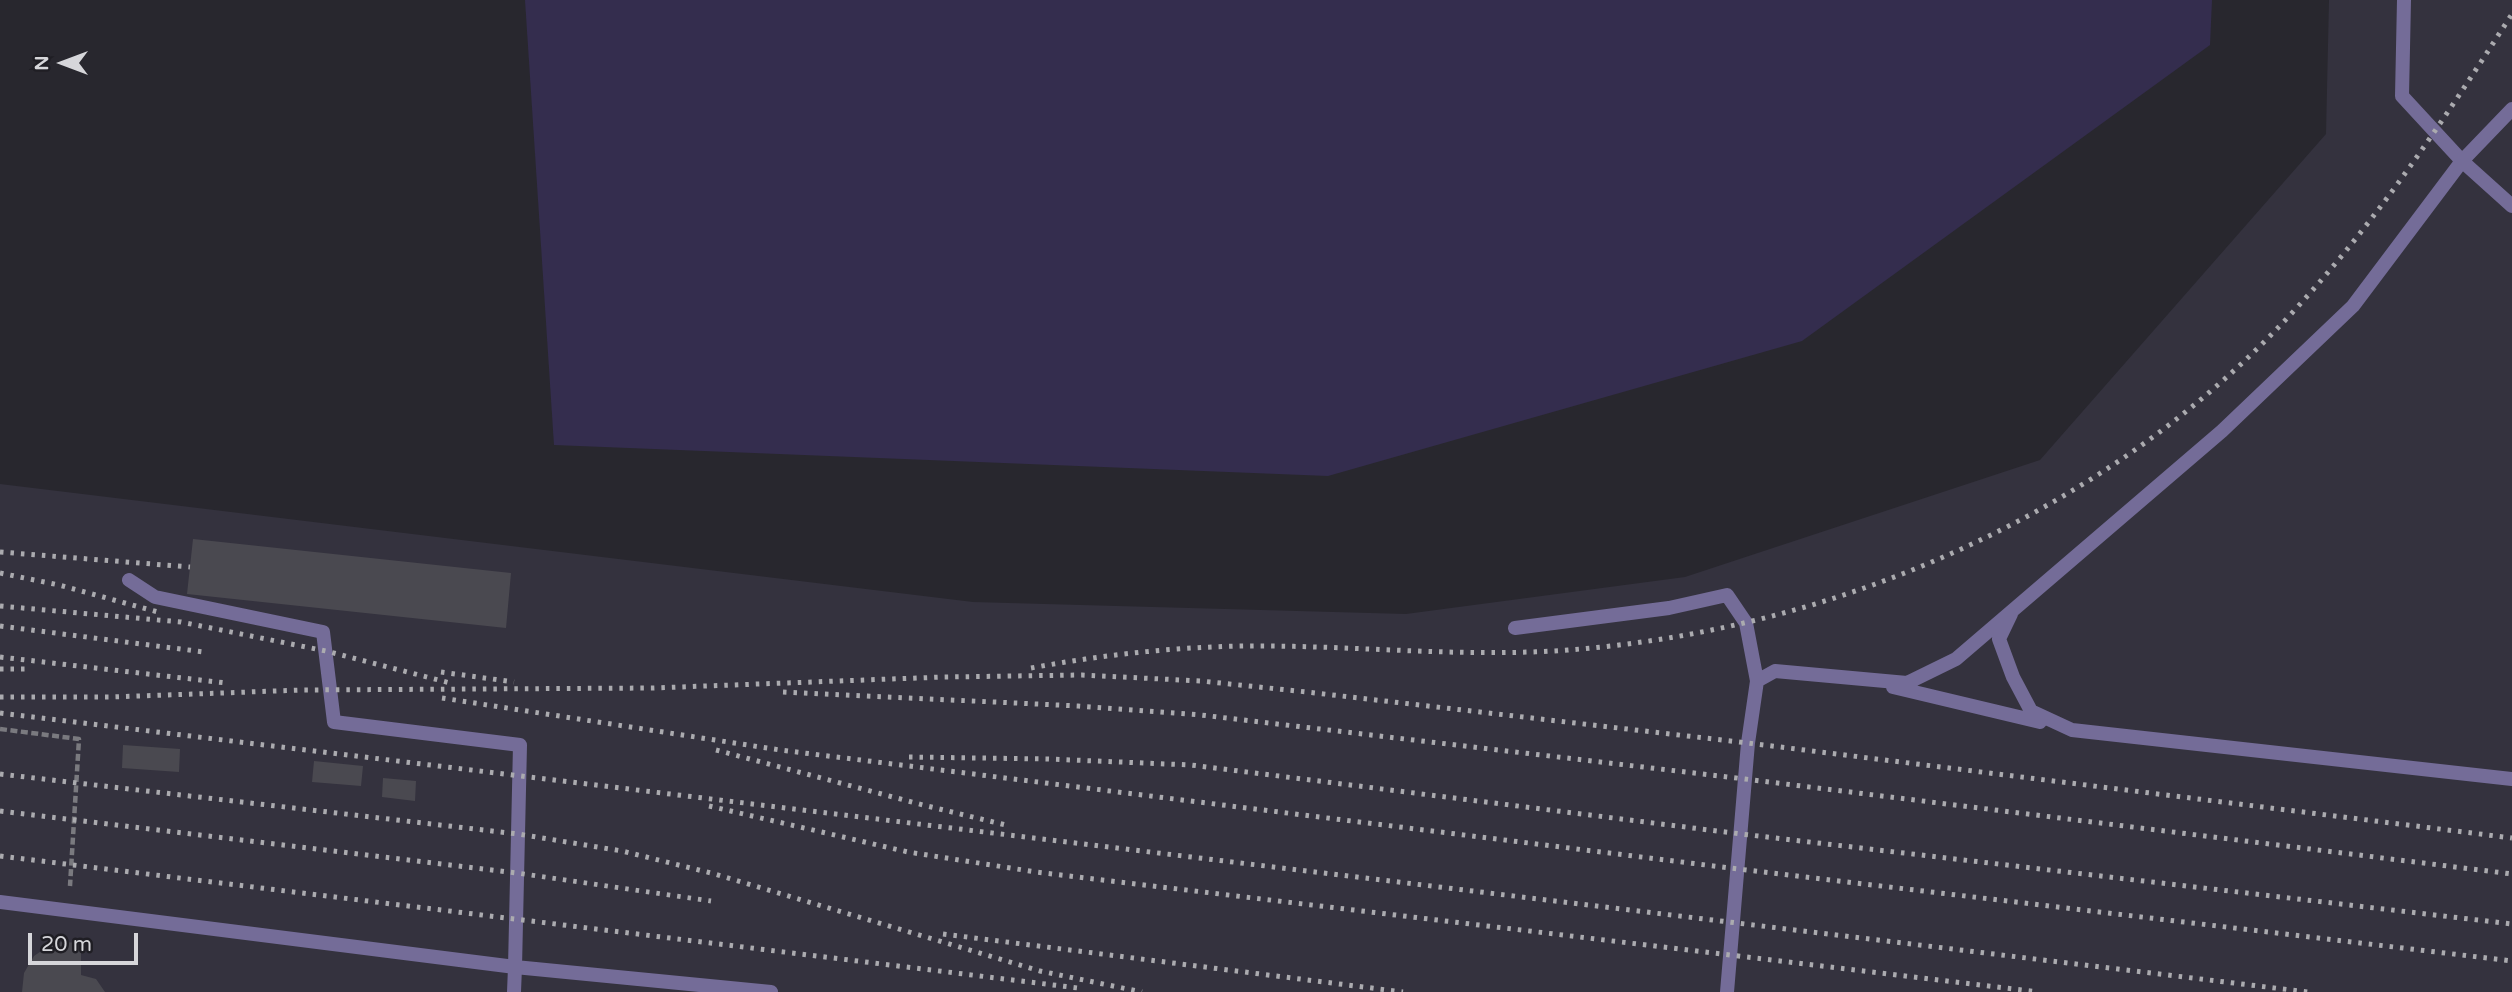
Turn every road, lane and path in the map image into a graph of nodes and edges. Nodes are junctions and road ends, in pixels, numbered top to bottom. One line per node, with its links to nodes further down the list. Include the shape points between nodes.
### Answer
1 (2404, 0): 3 (lane, via 2402,96)
2 (2512, 109): 3 (lane)
3 (2462, 161): 4 (lane); 6 (lane, via 2353,306 2222,431)
4 (2512, 206)
5 (129, 580): 15 (lane, via 155,597 323,632 334,722 520,746)
6 (2013, 610): 8 (lane, via 1956,659 1907,683); 11 (lane, via 1999,639 2013,677 2031,711)
7 (1515, 628): 9 (lane, via 1669,608 1727,595 1746,623)
8 (1861, 680): 9 (lane, via 1776,671); 11 (lane)
9 (1757, 681): 18 (lane)
10 (0, 729): 14 (path, via 79,739)
11 (2072, 730): 12 (lane)
12 (2512, 779)
13 (0, 902): 14 (lane)
14 (69, 911): 15 (lane)
15 (515, 967): 16 (lane); 17 (lane)
16 (514, 992)
17 (771, 992)
18 (1727, 992)

